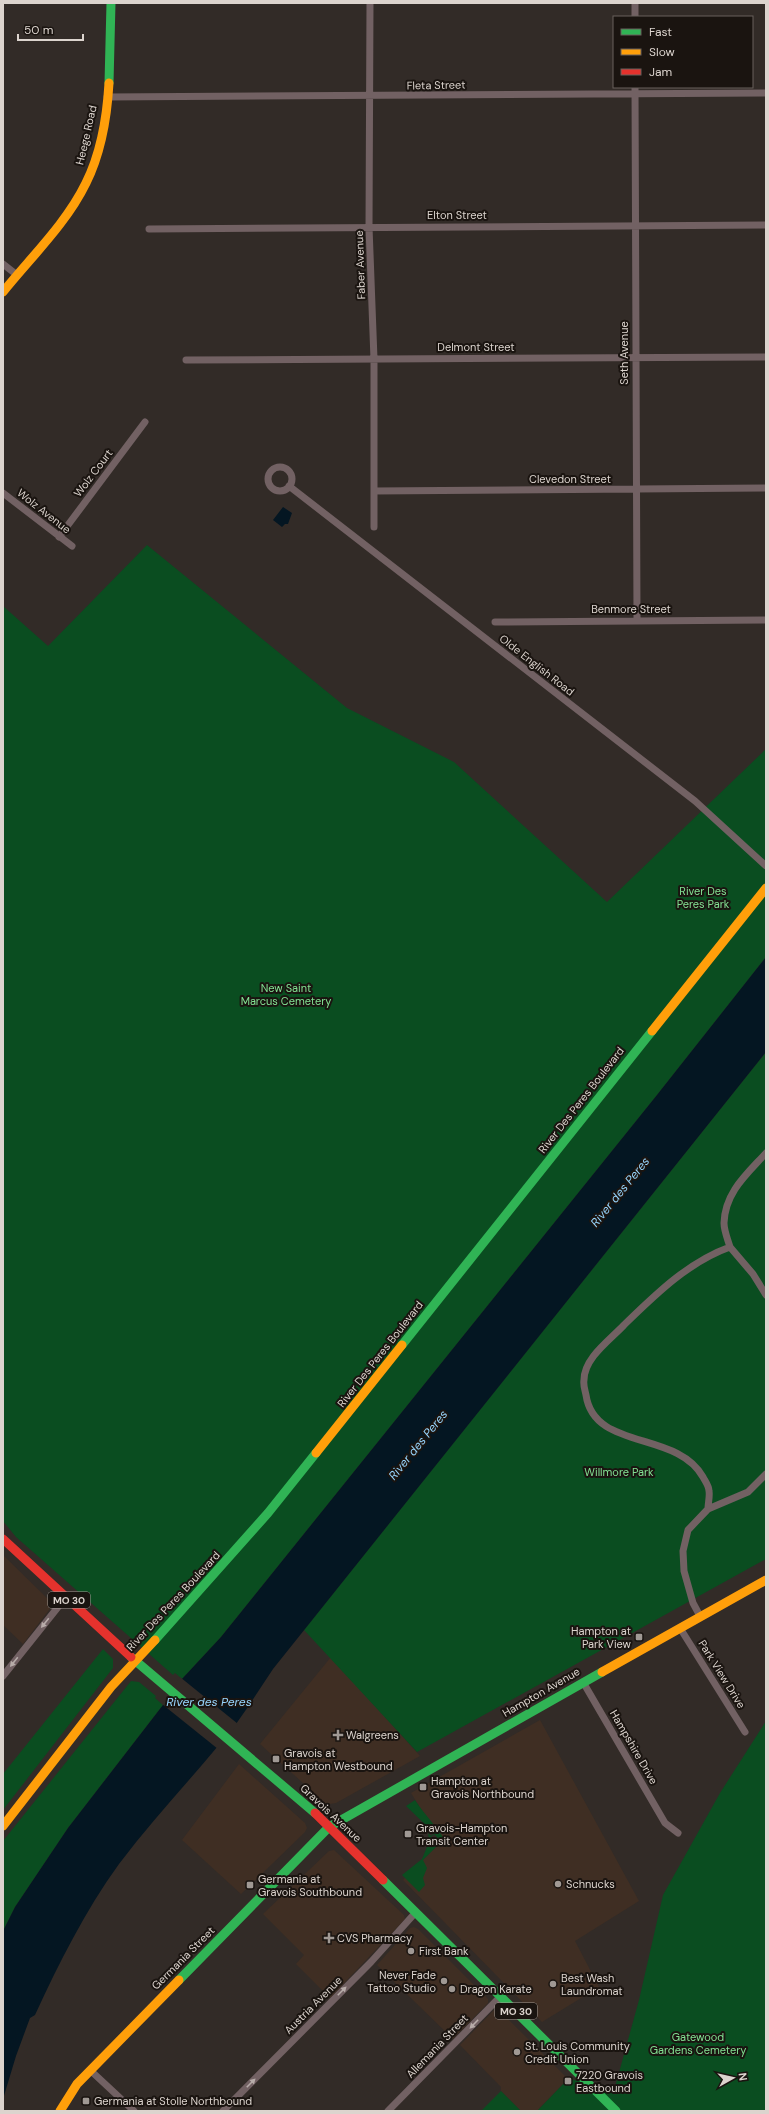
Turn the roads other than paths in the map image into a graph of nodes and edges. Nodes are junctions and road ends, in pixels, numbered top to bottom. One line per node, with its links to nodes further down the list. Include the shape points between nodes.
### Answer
1 (111, 3): 7 (main road, Heege Road)
2 (370, 3): 8 (street, Faber Avenue)
3 (635, 3): 4 (street)
4 (635, 16)
5 (635, 91): 6 (street, Fleta Street); 8 (street, Fleta Street); 9 (street, Seth Avenue)
6 (766, 93)
7 (107, 97): 8 (street, Fleta Street); 14 (main road, Heege Road, via 98,148 86,182 70,208)
8 (370, 97): 11 (street, Faber Avenue)
9 (635, 225): 10 (street, Elton Street); 11 (street, Elton Street); 16 (street, Seth Avenue)
10 (766, 225)
11 (369, 227): 12 (street, Elton Street); 18 (street, Faber Avenue)
12 (149, 229)
13 (3, 264): 14 (street)
14 (17, 275): 15 (main road, Heege Road)
15 (3, 292)
16 (635, 357): 17 (street, Delmont Street); 18 (street, Delmont Street); 23 (street, Seth Avenue)
17 (766, 357)
18 (374, 359): 19 (street, Delmont Street); 24 (street, Faber Avenue)
19 (186, 360)
20 (145, 422): 27 (street, Wolz Court)
21 (289, 486): 32 (street, Olde English Road, via 695,801)
22 (766, 488): 23 (street, Clevedon Street)
23 (636, 490): 24 (street, Clevedon Street); 29 (street, Seth Avenue)
24 (374, 491): 26 (street, Faber Avenue)
25 (3, 493): 27 (street, Wolz Avenue)
26 (374, 527)
27 (59, 537): 28 (street, Wolz Avenue)
28 (72, 546)
29 (637, 620): 30 (street, Benmore Street); 31 (street, Benmore Street)
30 (766, 620)
31 (495, 622)
32 (766, 866)
33 (766, 888): 44 (main road, River Des Peres Boulevard, via 268,1513)
34 (766, 1153): 35 (street, via 739,1182 727,1202 724,1224)
35 (730, 1247): 36 (street); 38 (street, via 668,1283 591,1359 583,1379 586,1400 591,1412 602,1424 615,1432 677,1452 698,1469 709,1489)
36 (766, 1295)
37 (766, 1474): 38 (street, via 748,1492)
38 (708, 1509): 42 (street, via 688,1530 683,1550 684,1572 693,1603)
39 (3, 1539): 41 (main road, Gravois Avenue / MO 30)
40 (766, 1580): 42 (main road, Hampton Avenue)
41 (66, 1597): 44 (main road, Gravois Avenue / MO 30); 45 (street, one-way to 45)
42 (700, 1616): 43 (main road, Hampton Avenue)
43 (680, 1628): 46 (main road, Hampton Avenue); 47 (street, Park View Drive)
44 (135, 1660): 48 (main road, River Des Peres Boulevard, via 94,1708); 49 (main road, Gravois Avenue / MO 30)
45 (3, 1676)
46 (583, 1682): 49 (main road, Hampton Avenue); 50 (street, Hampshire Drive, via 665,1824)
47 (745, 1732)
48 (3, 1826)
49 (329, 1827): 51 (main road, Gravois Avenue / MO 30); 53 (main road, Germania Street)
50 (678, 1833)
51 (416, 1912): 52 (main road, Gravois Avenue / MO 30); 56 (street, Austria Avenue, one-way to 51, via 371,1962)
52 (501, 1996): 57 (street, Allemania Street, one-way to 57); 58 (main road, Gravois Avenue / MO 30)
53 (90, 2070): 54 (main road, Germania Street, via 77,2084); 55 (street)
54 (60, 2111)
55 (134, 2111)
56 (223, 2111)
57 (388, 2111)
58 (616, 2111)

